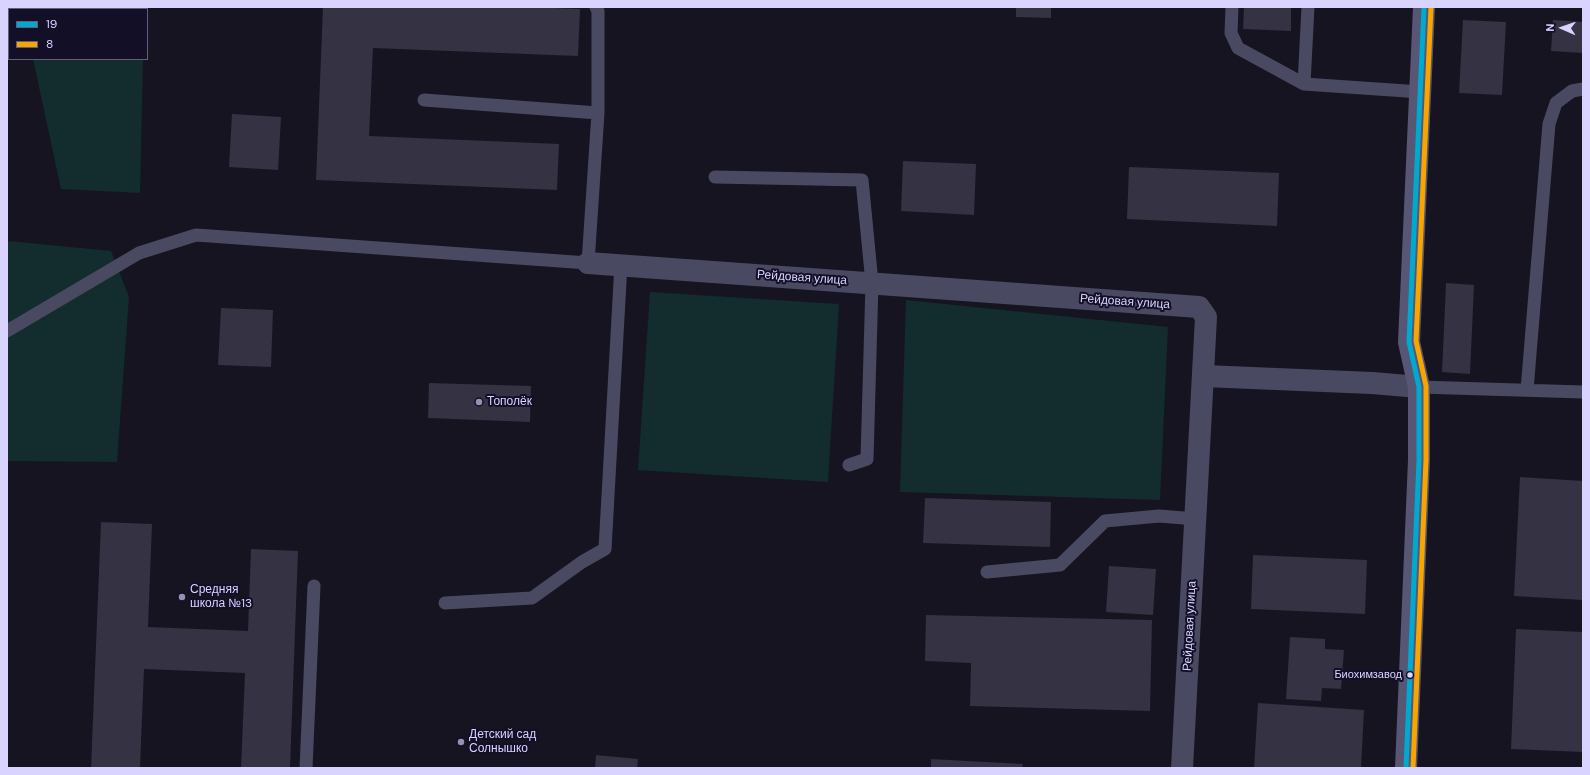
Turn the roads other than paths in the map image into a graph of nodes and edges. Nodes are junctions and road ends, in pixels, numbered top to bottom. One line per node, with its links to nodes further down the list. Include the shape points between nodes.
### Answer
1 (596, 7): 9 (lane)
2 (1232, 7): 5 (lane, via 1231,33 1238,48)
3 (1308, 7): 5 (lane)
4 (1424, 7): 7 (main road)
5 (1304, 84): 7 (lane)
6 (1583, 89): 17 (lane, via 1572,91 1556,103 1549,124)
7 (1421, 92): 16 (main road, via 1409,342)
8 (424, 100): 9 (lane)
9 (598, 113): 11 (lane)
10 (715, 177): 13 (lane, via 862,180)
11 (588, 263): 12 (street, Рейдовая улица); 14 (lane, via 196,235 139,253)
12 (620, 264): 13 (street, Рейдовая улица); 23 (lane, via 605,549 582,562 532,598)
13 (872, 283): 15 (street, Рейдовая улица, via 1199,307 1206,317); 19 (lane, via 867,459)
14 (7, 331)
15 (1204, 376): 16 (street); 20 (street, Рейдовая улица)
16 (1419, 387): 17 (lane); 26 (main road, via 1419,460)
17 (1527, 390): 18 (lane)
18 (1583, 392)
19 (849, 465)
20 (1196, 519): 21 (lane, via 1159,516 1105,521 1060,565); 25 (street, Рейдовая улица)
21 (987, 572)
22 (314, 586): 24 (lane)
23 (445, 603)
24 (306, 768)
25 (1182, 768)
26 (1406, 768)

